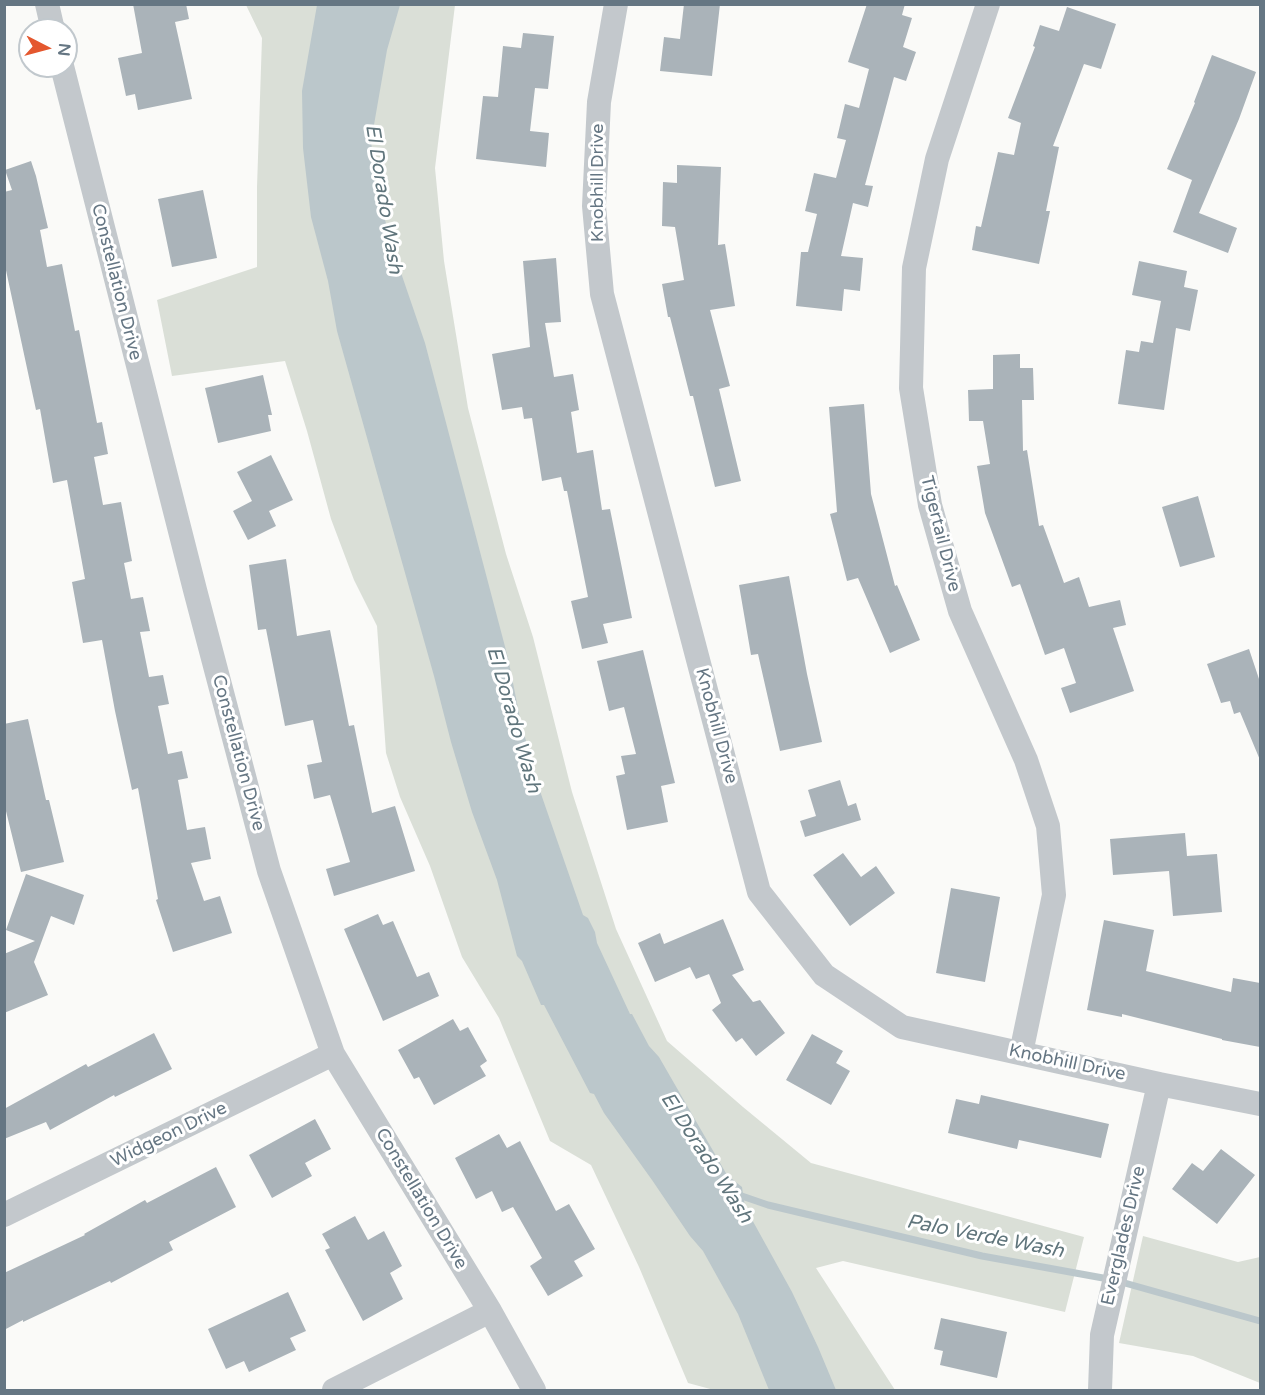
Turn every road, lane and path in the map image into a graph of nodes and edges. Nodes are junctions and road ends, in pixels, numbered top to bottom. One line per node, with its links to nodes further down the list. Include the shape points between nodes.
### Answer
1 (616, 4): 4 (street, Knobhill Drive, via 599,102 594,206 602,294 759,892 824,975 902,1027)
2 (988, 4): 4 (street, Tigertail Drive, via 937,159 914,268 911,388 930,505 960,611 1026,760 1048,826 1054,895)
3 (65, 78): 5 (street, Constellation Drive, via 269,871)
4 (1021, 1053): 6 (street, Knobhill Drive)
5 (333, 1054): 8 (street, Widgeon Drive); 9 (street, Constellation Drive)
6 (1159, 1084): 7 (street, Knobhill Drive); 12 (street, Everglades Drive, via 1102,1335)
7 (1260, 1104)
8 (4, 1215)
9 (490, 1311): 10 (street); 11 (street, Constellation Drive)
10 (333, 1390)
11 (534, 1390)
12 (1100, 1390)

